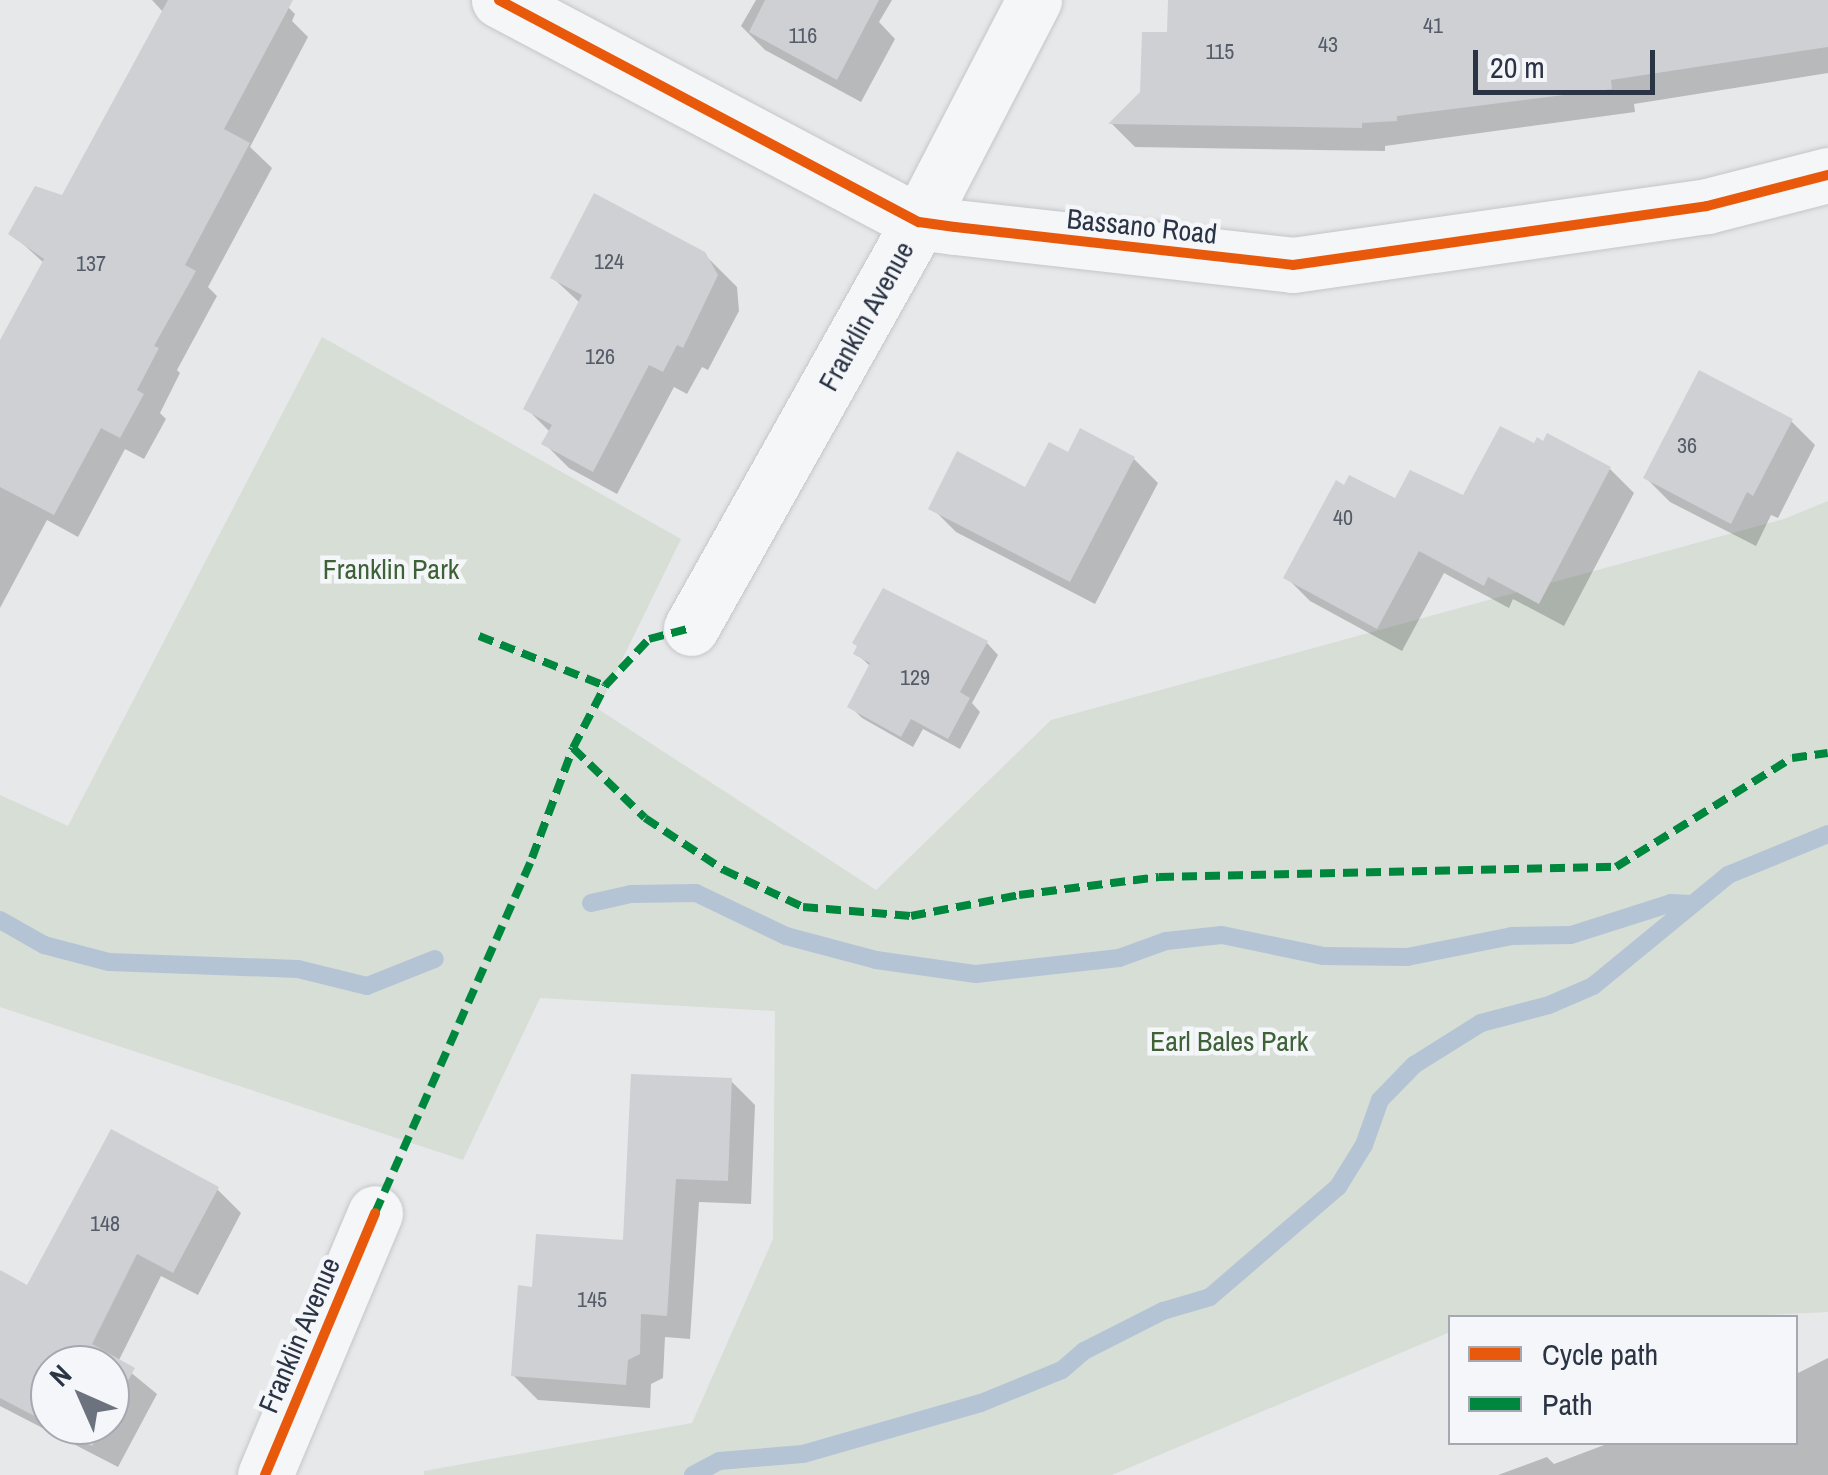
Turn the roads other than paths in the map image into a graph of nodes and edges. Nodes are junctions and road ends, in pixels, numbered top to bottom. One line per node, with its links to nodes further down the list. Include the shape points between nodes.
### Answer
1 (499, 0): 4 (street, Bassano Road)
2 (1034, 0): 4 (street, Franklin Avenue)
3 (1828, 175): 4 (street, Bassano Road, via 1707,206 1293,265)
4 (919, 222): 5 (street, Franklin Avenue)
5 (691, 628)
6 (375, 1213): 7 (street, Franklin Avenue)
7 (265, 1475)

